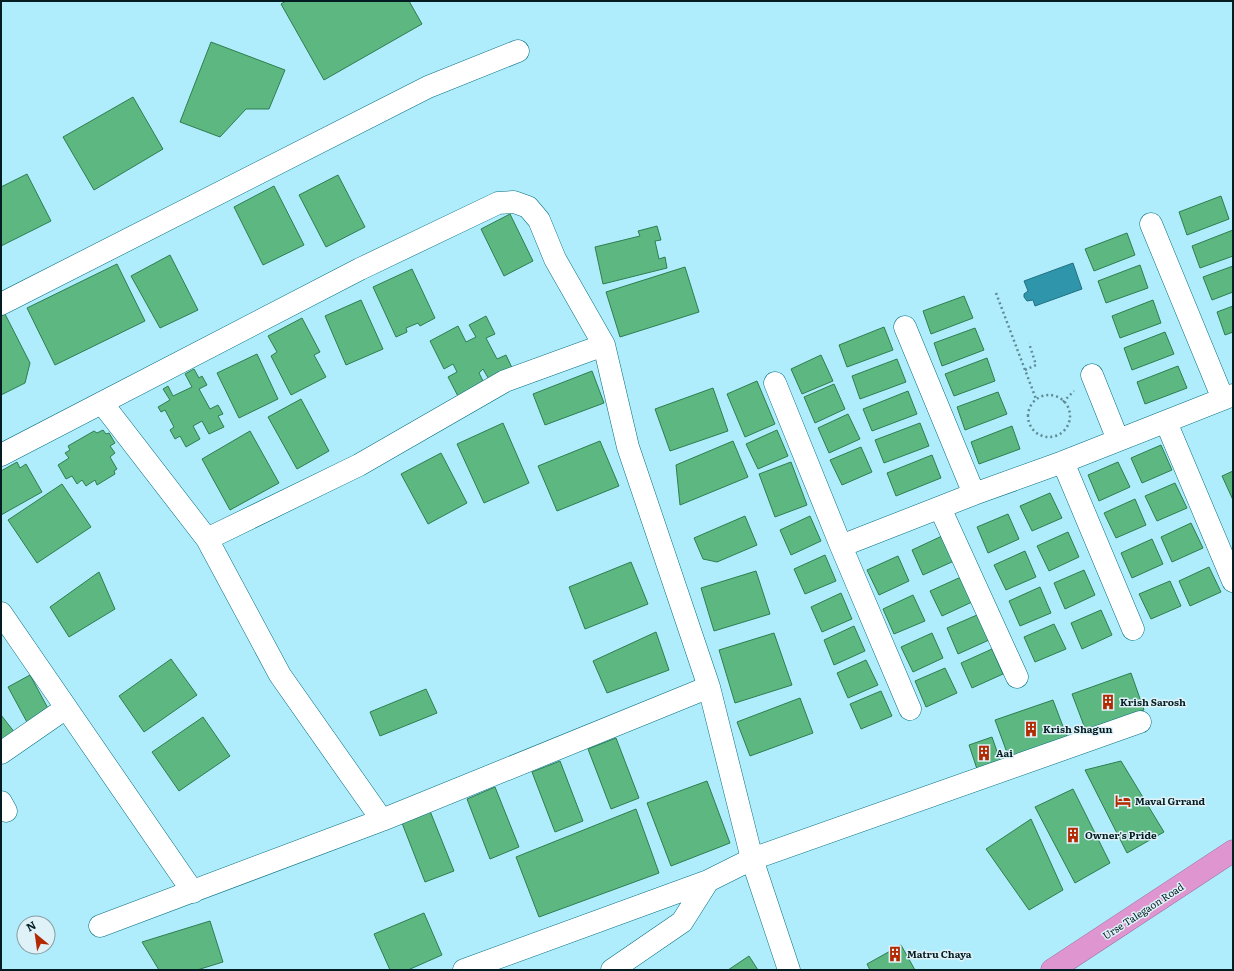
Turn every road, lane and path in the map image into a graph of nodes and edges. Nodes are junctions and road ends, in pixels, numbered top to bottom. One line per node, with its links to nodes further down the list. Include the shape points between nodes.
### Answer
1 (518, 51): 4 (street, via 428,87)
2 (1151, 224): 11 (street)
3 (996, 293): 8 (path)
4 (1, 304)
5 (905, 327): 19 (street)
6 (1029, 343): 8 (path, via 1036,365)
7 (604, 345): 14 (street, via 555,259 539,220 528,207 514,202 498,203 360,268); 21 (street, via 505,381 358,464); 27 (street, via 628,447)
8 (1025, 370): 12 (path)
9 (1085, 381): 13 (path); 16 (street)
10 (775, 383): 22 (street)
11 (1228, 397): 15 (street)
12 (1036, 399): 13 (path, via 1050,396 1058,397); 13 (path, via 1028,412 1028,420 1031,427 1043,436 1058,435 1064,430 1069,416)
13 (1064, 402)
14 (102, 403): 17 (street); 21 (street)
15 (1166, 422): 16 (street); 23 (street)
16 (1118, 440): 18 (street)
17 (1, 455)
18 (1063, 462): 19 (street); 25 (street)
19 (974, 494): 20 (street)
20 (940, 508): 22 (street); 26 (street)
21 (207, 538): 32 (street, via 280,675)
22 (841, 546): 29 (street)
23 (1233, 581)
24 (1, 613): 28 (street)
25 (1133, 629)
26 (1016, 677)
27 (709, 688): 32 (street); 34 (street)
28 (66, 708): 31 (street); 36 (street)
29 (910, 709)
30 (1140, 722): 34 (street)
31 (1, 753)
32 (382, 820): 36 (street)
33 (1233, 851): 41 (highway, Urse Talegaon Road)
34 (752, 859): 35 (street); 40 (street)
35 (708, 881): 38 (street); 39 (street, via 682,922)
36 (192, 892): 37 (street)
37 (100, 926)
38 (464, 970)
39 (612, 970)
40 (789, 970)
41 (1052, 970)

